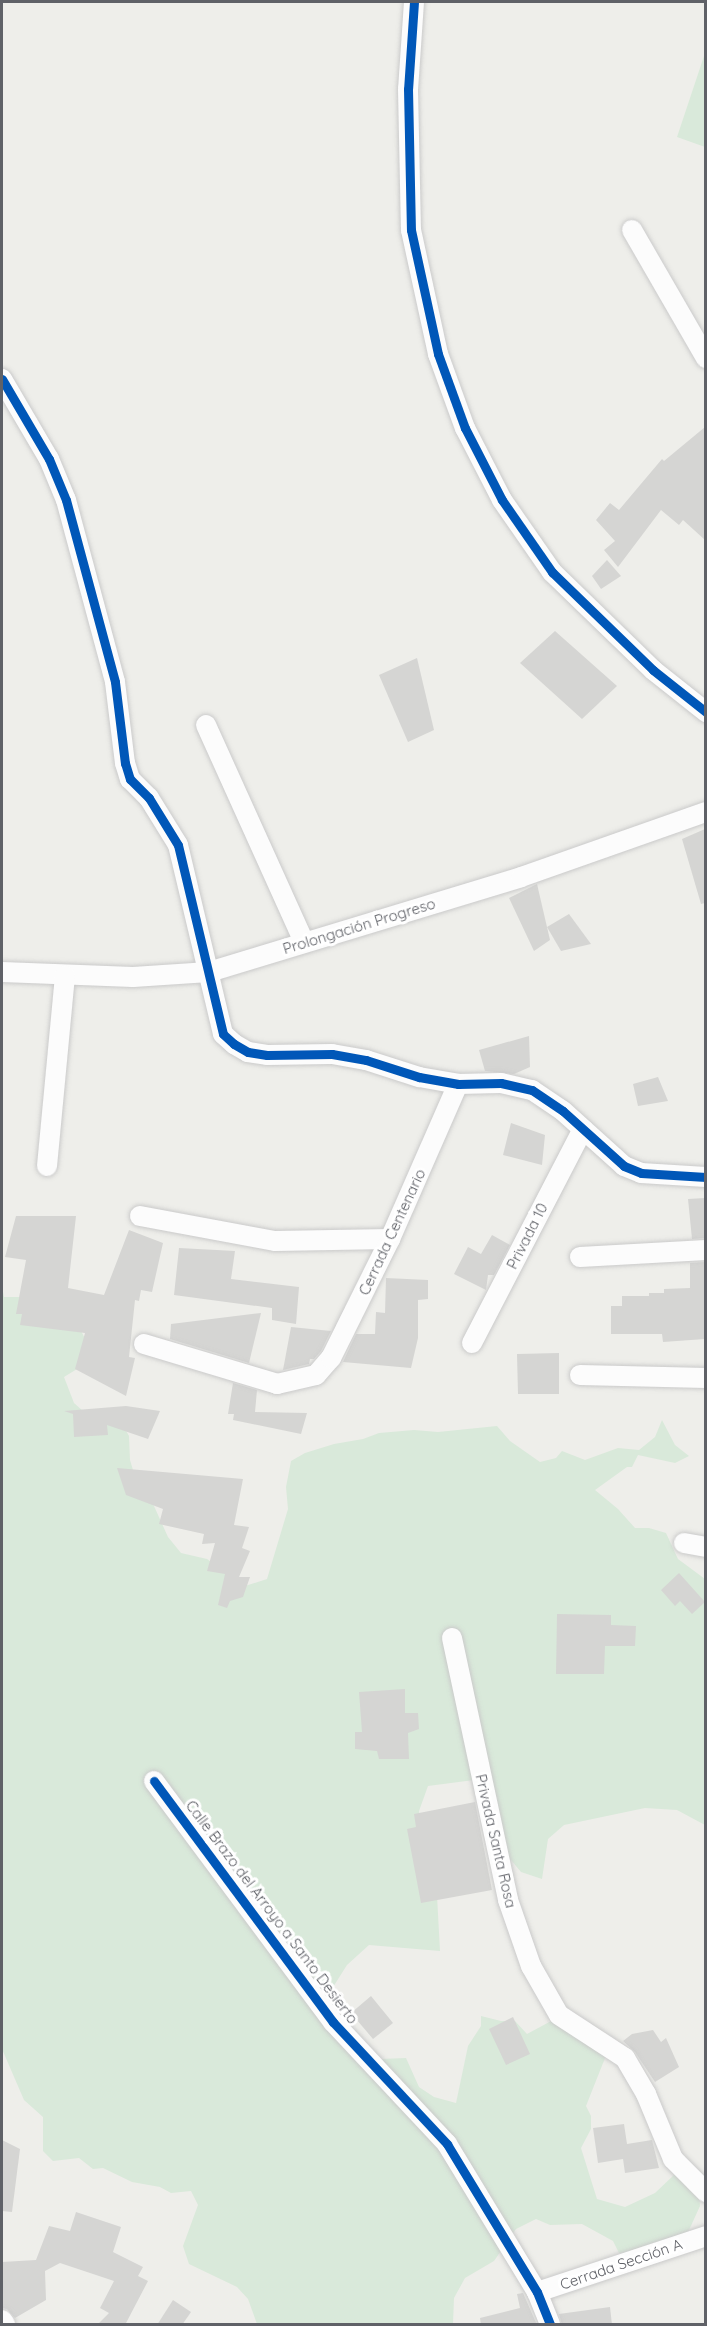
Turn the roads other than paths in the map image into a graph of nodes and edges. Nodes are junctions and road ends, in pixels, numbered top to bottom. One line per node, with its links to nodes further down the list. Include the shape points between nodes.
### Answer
1 (411, 5): 5 (street, via 411,230 438,354 465,428 502,500 552,572 654,670)
2 (632, 230): 3 (street)
3 (705, 358)
4 (2, 379): 10 (street, via 49,459 66,500 115,682 125,763 130,779 150,798 178,845)
5 (705, 712)
6 (206, 724): 8 (street)
7 (705, 812): 8 (street, Prolongación Progreso, via 521,878)
8 (304, 942): 10 (street, Prolongación Progreso)
9 (2, 972): 11 (street, Prolongación Progreso)
10 (209, 972): 11 (street, Prolongación Progreso, via 133,977); 12 (street, via 223,1034 248,1052 332,1054)
11 (65, 975): 14 (street)
12 (458, 1084): 13 (street, via 501,1083 532,1090); 17 (street, Cerrada Centenario)
13 (583, 1130): 15 (street, via 608,1155 641,1173); 20 (street, Privada 10)
14 (47, 1166)
15 (705, 1177)
16 (140, 1216): 17 (street, via 275,1241)
17 (390, 1239): 21 (street, Cerrada Centenario, via 331,1358 316,1375 277,1384)
18 (705, 1250): 19 (street)
19 (580, 1257)
20 (472, 1343)
21 (144, 1344)
22 (580, 1375): 23 (street)
23 (705, 1378)
24 (684, 1543): 25 (street)
25 (705, 1547)
26 (452, 1638): 28 (street, Privada Santa Rosa, via 508,1900 531,1966 559,2015 625,2058 646,2094 673,2159)
27 (154, 1781): 30 (street, Calle Brazo del Arroyo a Santo Desierto, via 333,2022 447,2144)
28 (705, 2192)
29 (705, 2236): 30 (street, Cerrada Sección A)
30 (537, 2292): 33 (street, Calle Brazo del Arroyo a Santo Desierto)
31 (2, 2320): 32 (street)
32 (5, 2325)
33 (550, 2325)

